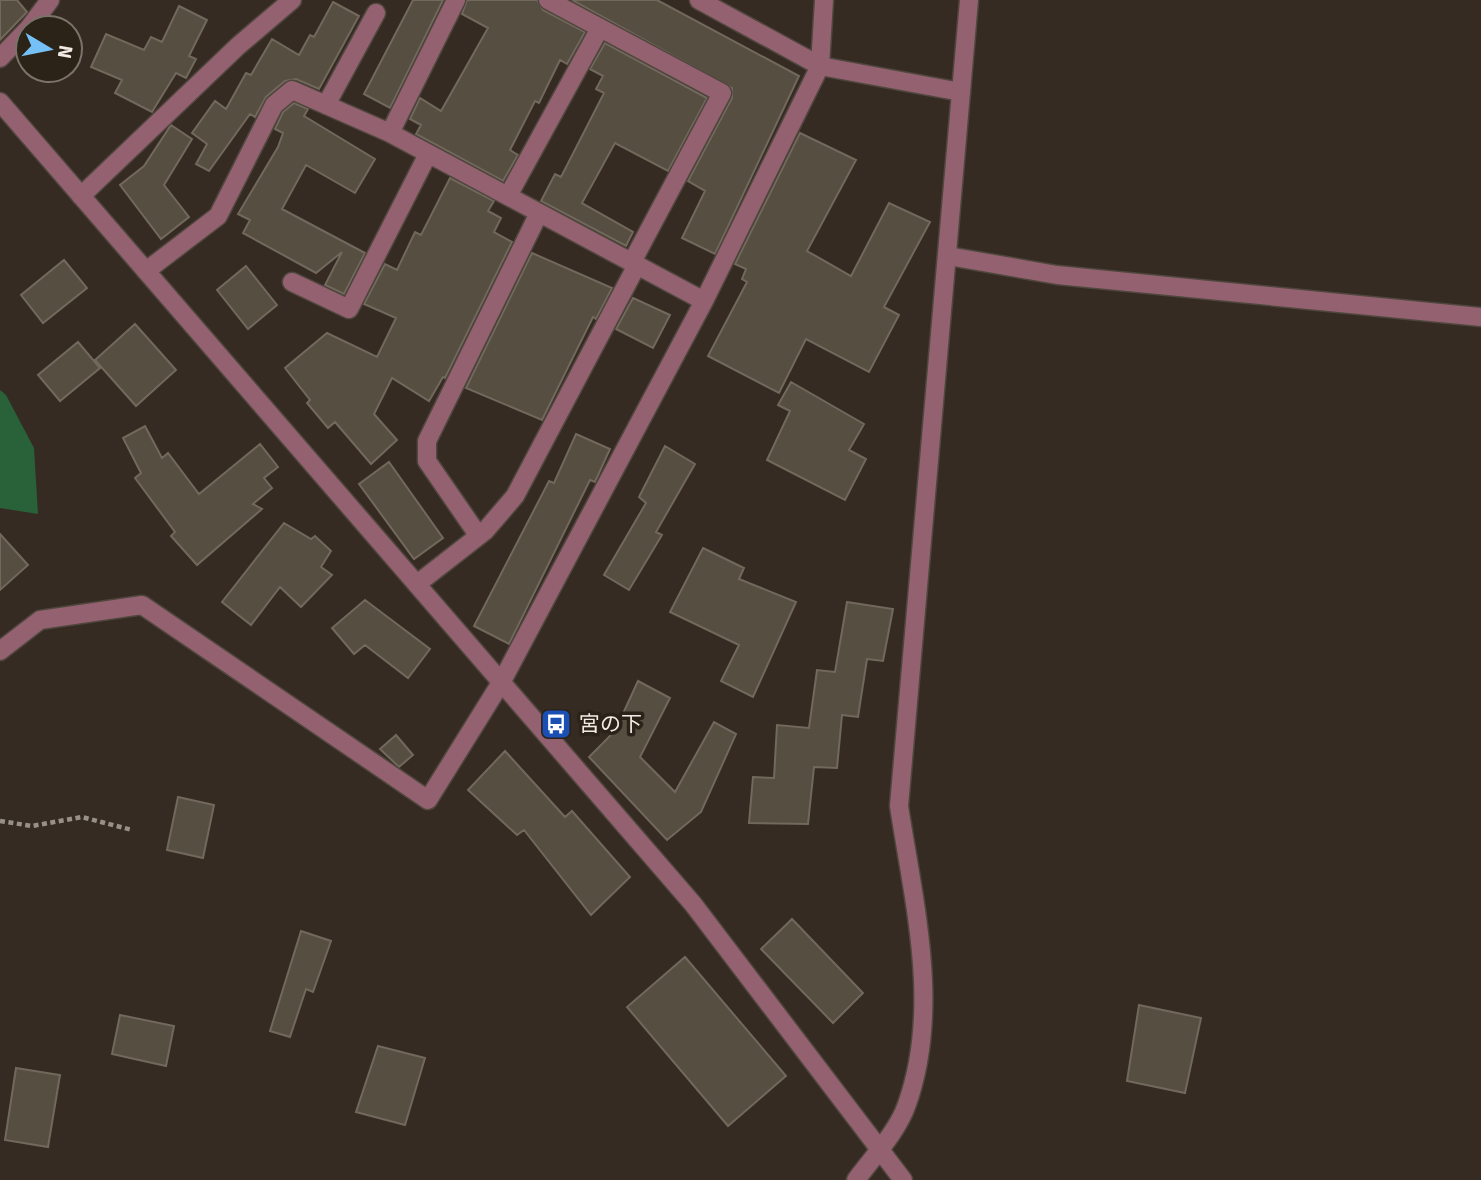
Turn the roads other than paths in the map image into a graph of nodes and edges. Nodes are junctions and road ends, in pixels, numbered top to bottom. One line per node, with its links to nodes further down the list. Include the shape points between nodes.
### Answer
1 (456, 0): 15 (street)
2 (548, 0): 8 (street)
3 (699, 0): 11 (street)
4 (824, 0): 11 (street)
5 (969, 0): 12 (street)
6 (286, 1): 17 (street)
7 (376, 13): 14 (street)
8 (600, 28): 18 (street); 21 (street, via 722,93)
9 (14, 43): 10 (street)
10 (0, 58)
11 (820, 66): 12 (street); 24 (street)
12 (961, 92): 20 (street)
13 (0, 102): 17 (street)
14 (326, 105): 15 (street); 22 (street, via 292,90 274,105 218,216)
15 (390, 133): 16 (street)
16 (428, 153): 18 (street); 23 (street, via 349,310)
17 (81, 196): 22 (street)
18 (508, 197): 19 (street)
19 (539, 213): 21 (street); 26 (street, via 426,441 427,461)
20 (948, 256): 25 (street, via 1057,275); 30 (street, via 899,806 920,939 925,1023 907,1106)
21 (634, 264): 24 (street); 26 (street, via 537,459 515,496)
22 (146, 271): 27 (street)
23 (292, 282)
24 (704, 301): 29 (street)
25 (1481, 317)
26 (478, 535): 27 (street)
27 (417, 584): 29 (street)
28 (0, 651): 29 (street, via 40,620 142,605 429,800)
29 (502, 681): 30 (street, via 693,904)
30 (881, 1147): 31 (street); 32 (street)
31 (856, 1180)
32 (903, 1180)

